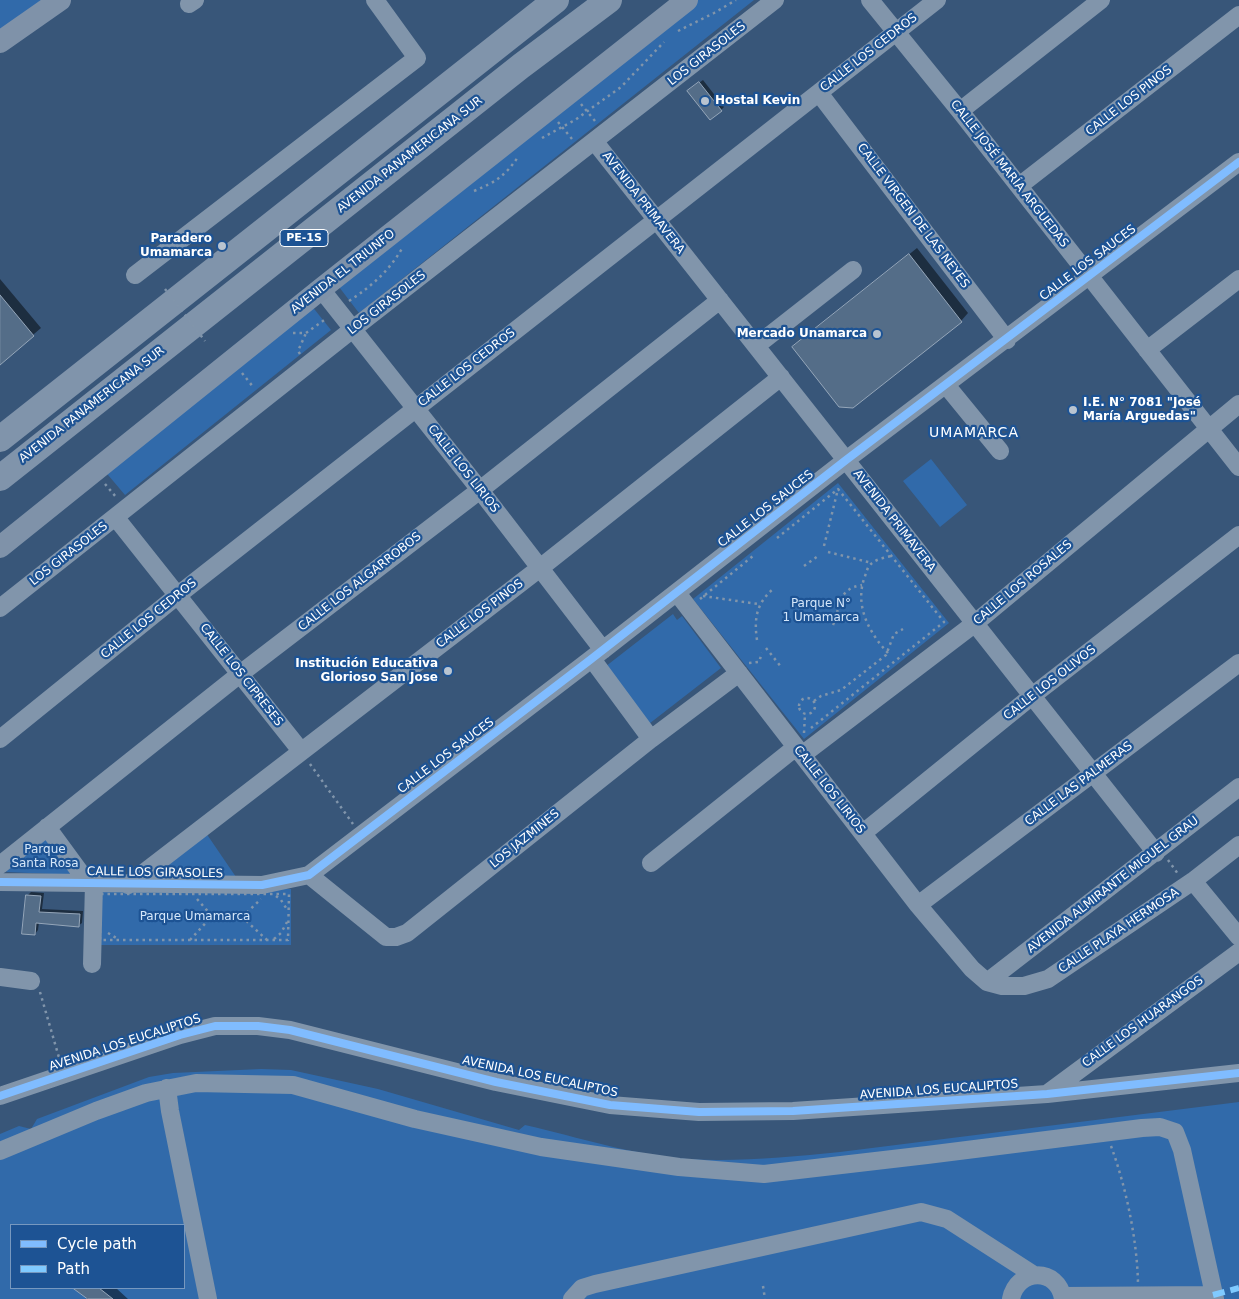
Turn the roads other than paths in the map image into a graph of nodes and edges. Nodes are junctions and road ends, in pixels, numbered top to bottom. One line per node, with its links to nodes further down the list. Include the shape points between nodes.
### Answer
1 (60, 0): 12 (main road)
2 (375, 0): 20 (street, via 417,58)
3 (556, 0): 31 (highway, PE-1S)
4 (608, 0): 40 (highway, AVENIDA PANAMERICANA SUR / PE-1S)
5 (687, 0): 23 (main road, AVENIDA EL TRIUNFO, via 571,92 555,118)
6 (776, 0): 15 (street, LOS GIRASOLES)
7 (870, 0): 11 (street, CALLE JOSÉ MARÍA ARGUEDAS)
8 (936, 0): 11 (street, CALLE LOS CEDROS)
9 (1101, 0): 14 (street)
10 (1239, 15): 17 (street, CALLE LOS PINOS)
11 (896, 32): 13 (street, CALLE LOS CEDROS); 14 (street, CALLE JOSÉ MARÍA ARGUEDAS)
12 (0, 42)
13 (819, 92): 18 (street, CALLE LOS CEDROS); 26 (street, CALLE VIRGEN DE LAS NEYES)
14 (960, 111): 17 (street, CALLE JOSÉ MARÍA ARGUEDAS)
15 (594, 142): 18 (street, AVENIDA PRIMAVERA); 25 (street, LOS GIRASOLES)
16 (1239, 162): 21 (street, CALLE LOS SAUCES)
17 (1019, 186): 21 (street, CALLE JOSÉ MARÍA ARGUEDAS)
18 (657, 220): 24 (street, AVENIDA PRIMAVERA); 33 (street, CALLE LOS CEDROS)
19 (853, 270): 27 (street)
20 (135, 275)
21 (1089, 276): 26 (street, CALLE LOS SAUCES); 28 (street, CALLE JOSÉ MARÍA ARGUEDAS)
22 (1239, 279): 28 (street)
23 (321, 290): 25 (street, CALLE LOS LIRIOS); 44 (main road, AVENIDA EL TRIUNFO, via 104,478)
24 (720, 300): 27 (street, AVENIDA PRIMAVERA); 41 (street, CALLE LOS ALGARROBOS)
25 (353, 329): 33 (street, CALLE LOS LIRIOS); 42 (street, LOS GIRASOLES)
26 (1007, 340): 30 (street, CALLE LOS SAUCES)
27 (756, 346): 29 (street, AVENIDA PRIMAVERA)
28 (1147, 350): 34 (street, CALLE JOSÉ MARÍA ARGUEDAS)
29 (781, 377): 38 (street, AVENIDA PRIMAVERA); 45 (street, CALLE LOS PINOS)
30 (946, 385): 37 (street); 38 (street, CALLE LOS SAUCES)
31 (44, 404): 35 (highway); 36 (highway, PE-1S)
32 (1239, 404): 34 (street, CALLE LOS ROSALES)
33 (415, 409): 41 (street, CALLE LOS LIRIOS); 47 (street, CALLE LOS CEDROS)
34 (1208, 428): 39 (street, CALLE JOSÉ MARÍA ARGUEDAS); 49 (street, CALLE LOS ROSALES)
35 (0, 431)
36 (0, 439)
37 (1000, 452)
38 (846, 460): 46 (street, CALLE LOS SAUCES); 49 (street, AVENIDA PRIMAVERA)
39 (1239, 467)
40 (0, 478)
41 (480, 490): 45 (street, CALLE LOS LIRIOS); 53 (street, CALLE LOS ALGARROBOS)
42 (117, 510): 47 (street, CALLE LOS CIPRESES); 48 (street, LOS GIRASOLES)
43 (1239, 536): 54 (street, CALLE LOS OLIVOS)
44 (0, 547)
45 (540, 568): 50 (street, CALLE LOS LIRIOS); 58 (street, CALLE LOS PINOS)
46 (677, 593): 50 (street, CALLE LOS SAUCES); 52 (street, CALLE LOS LIRIOS)
47 (178, 595): 53 (street, CALLE LOS CIPRESES); 55 (street, CALLE LOS CEDROS)
48 (0, 608)
49 (974, 624): 54 (street, AVENIDA PRIMAVERA); 57 (street, CALLE LOS ROSALES)
50 (598, 654): 56 (street, CALLE LOS LIRIOS); 67 (street, CALLE LOS SAUCES)
51 (1239, 663): 59 (street, CALLE LAS PALMERAS)
52 (746, 671): 56 (street, LOS JAZMINES); 57 (street, CALLE LOS LIRIOS)
53 (240, 674): 58 (street, CALLE LOS CIPRESES); 61 (street, CALLE LOS ALGARROBOS)
54 (1032, 696): 59 (street, AVENIDA PRIMAVERA); 62 (street, CALLE LOS OLIVOS)
55 (0, 739)
56 (650, 739): 67 (street, LOS JAZMINES, via 408,934 386,937)
57 (801, 745): 62 (street, CALLE LOS LIRIOS); 65 (street, CALLE LOS ROSALES)
58 (301, 751): 71 (street, CALLE LOS PINOS)
59 (1093, 773): 64 (street, AVENIDA PRIMAVERA); 72 (street, CALLE LAS PALMERAS)
60 (1239, 787): 64 (street, AVENIDA ALMIRANTE MIGUEL GRAU)
61 (47, 827): 66 (street, CALLE LOS ALGARROBOS); 69 (street)
62 (863, 833): 72 (street, CALLE LOS LIRIOS)
63 (1239, 845): 70 (street, CALLE PLAYA HERMOSA)
64 (1158, 852): 78 (street, AVENIDA ALMIRANTE MIGUEL GRAU)
65 (651, 863)
66 (0, 865)
67 (310, 875): 71 (street, CALLE LOS GIRASOLES, via 262,885)
68 (0, 882): 69 (street, CALLE LOS GIRASOLES)
69 (91, 883): 71 (street, CALLE LOS GIRASOLES); 75 (street)
70 (1190, 883): 73 (street); 78 (street, CALLE PLAYA HERMOSA, via 1048,979 1024,986)
71 (128, 885)
72 (918, 905): 78 (street, CALLE LOS LIRIOS, via 972,969)
73 (1239, 937)
74 (1239, 952): 81 (street, CALLE LOS HUARANGOS)
75 (92, 964)
76 (0, 977): 77 (street)
77 (32, 981)
78 (988, 982)
79 (1239, 1073): 81 (street, AVENIDA LOS EUCALIPTOS)
80 (167, 1088): 83 (street, via 96,1111); 85 (street, via 196,1083 293,1085 415,1119 541,1147 680,1167 764,1174 1160,1127 1175,1132 1182,1150); 87 (street)
81 (1047, 1094): 82 (street, AVENIDA LOS EUCALIPTOS, via 793,1111 699,1112 610,1105 496,1082 290,1030 215,1026)
82 (0, 1096)
83 (0, 1151)
84 (1034, 1275): 86 (street, via 1055,1283); 88 (street, via 947,1219 921,1212 595,1284 582,1288); 89 (street, via 1018,1282)
85 (1214, 1297): 86 (street)
86 (1063, 1298)
87 (208, 1299)
88 (572, 1299)
89 (1011, 1299)

